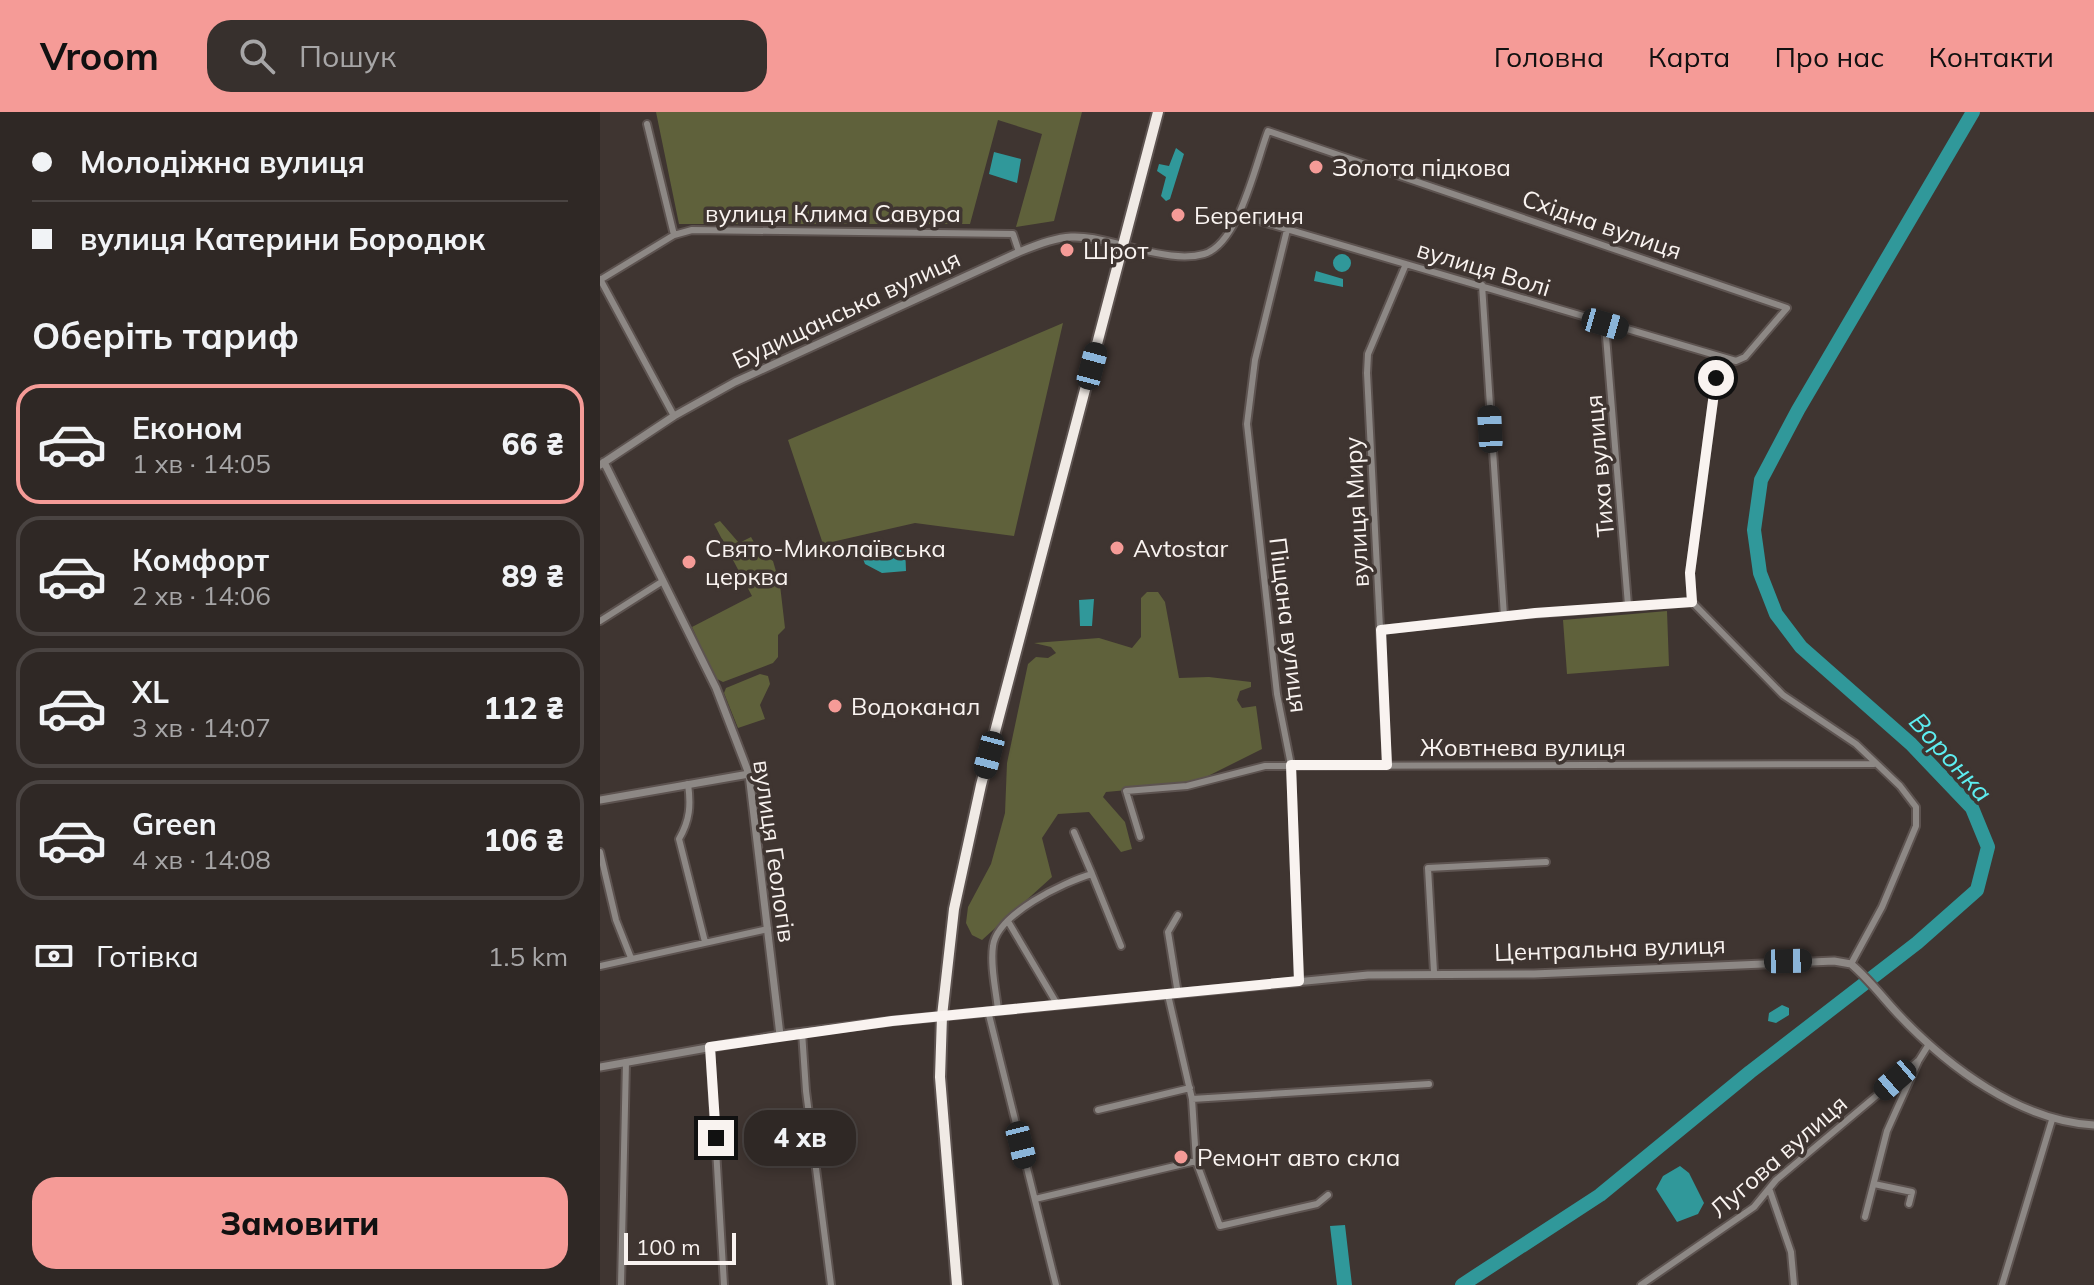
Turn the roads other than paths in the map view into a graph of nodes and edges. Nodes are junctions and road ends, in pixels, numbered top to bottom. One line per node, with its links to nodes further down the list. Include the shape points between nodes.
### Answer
1 (1158, 112): 6 (highway)
2 (647, 124): 5 (street)
3 (1239, 215): 4 (street, вулиця Волі); 6 (street, via 1217,248 1203,254); 12 (street, Східна вулиця, via 1268,131 1787,308 1745,357 1736,361)
4 (1287, 230): 8 (street, вулиця Волі); 22 (street, Піщана вулиця, via 1255,360 1247,424 1277,694)
5 (674, 235): 7 (street, вулиця Клима Савура, via 692,230 1013,234); 9 (street, вулиця Клима Савура)
6 (1124, 246): 7 (street, Будищанська вулиця, via 1067,235); 47 (highway, via 962,866)
7 (1019, 252): 13 (street, Будищанська вулиця, via 735,382)
8 (1406, 264): 10 (street, вулиця Волі); 20 (street, вулиця Миру, via 1368,354)
9 (600, 280): 13 (street)
10 (1482, 285): 11 (street, вулиця Волі); 18 (street)
11 (1605, 324): 12 (street, вулиця Волі); 17 (street, Тиха вулиця)
12 (1719, 356): 16 (street, via 1690,573)
13 (674, 416): 14 (street, Будищанська вулиця)
14 (602, 463): 15 (street, вулиця Геологів)
15 (663, 581): 19 (street); 24 (street, вулиця Геологів, via 716,688)
16 (1692, 602): 17 (street); 21 (street, via 1783,695 1837,729)
17 (1628, 605): 18 (street)
18 (1504, 616): 20 (street)
19 (600, 621)
20 (1381, 630): 23 (street, вулиця Миру)
21 (1874, 764): 23 (street, Жовтнева вулиця); 38 (street, via 1906,793 1917,817 1882,907)
22 (1291, 765): 23 (street, Жовтнева вулиця); 28 (street, Жовтнева вулиця, via 1254,768 1187,786 1126,791); 41 (street, Піщана вулиця)
23 (1387, 765)
24 (749, 774): 25 (street); 34 (street, вулиця Геологів)
25 (688, 784): 26 (street); 35 (street, via 690,814 679,839)
26 (600, 798)
27 (1074, 832): 31 (street)
28 (1140, 837)
29 (600, 852): 37 (street)
30 (1546, 862): 40 (street, via 1428,868)
31 (1092, 874): 33 (street, via 1049,889); 36 (street)
32 (1178, 915): 42 (street, via 1168,932)
33 (1009, 923): 44 (street); 45 (street, via 996,935 993,947)
34 (768, 929): 35 (street); 49 (street, вулиця Геологів)
35 (705, 942): 37 (street)
36 (1121, 946)
37 (631, 958): 39 (street)
38 (1851, 964): 40 (street, Центральна вулиця, via 1788,961 1534,974); 50 (street)
39 (600, 966)
40 (1434, 972): 41 (street, Центральна вулиця)
41 (1299, 981): 42 (street, Центральна вулиця)
42 (1178, 994): 43 (street, Центральна вулиця)
43 (1168, 995): 44 (street, Центральна вулиця); 56 (street)
44 (1057, 1004): 45 (street, Центральна вулиця)
45 (998, 1010): 46 (street, Центральна вулиця)
46 (988, 1011): 47 (street, Центральна вулиця); 65 (street)
47 (942, 1016): 48 (street, Центральна вулиця); 71 (highway, via 943,1134)
48 (802, 1032): 49 (street, Центральна вулиця); 70 (street)
49 (780, 1035): 51 (street, Центральна вулиця)
50 (1929, 1044): 52 (street, Лугова вулиця); 59 (street, via 2018,1105)
51 (710, 1047): 53 (street, Центральна вулиця); 69 (street)
52 (1919, 1060): 62 (street, via 1887,1131); 63 (street, Лугова вулиця, via 1776,1180)
53 (626, 1062): 54 (street, Центральна вулиця); 68 (street)
54 (600, 1067)
55 (1429, 1084): 57 (street)
56 (1190, 1088): 57 (street); 58 (street)
57 (1192, 1099): 61 (street)
58 (1098, 1110)
59 (2052, 1120): 60 (street); 75 (street)
60 (2094, 1125)
61 (1196, 1161): 64 (street, via 1220,1226 1317,1204); 65 (street)
62 (1874, 1184): 66 (street, via 1912,1192); 67 (street)
63 (1770, 1191): 73 (street, Лугова вулиця); 74 (street, via 1791,1252)
64 (1328, 1195)
65 (1035, 1199): 72 (street)
66 (1909, 1204)
67 (1865, 1217)
68 (621, 1285)
69 (724, 1285)
70 (831, 1285)
71 (957, 1285)
72 (1056, 1285)
73 (1641, 1285)
74 (1794, 1285)
75 (2002, 1285)

